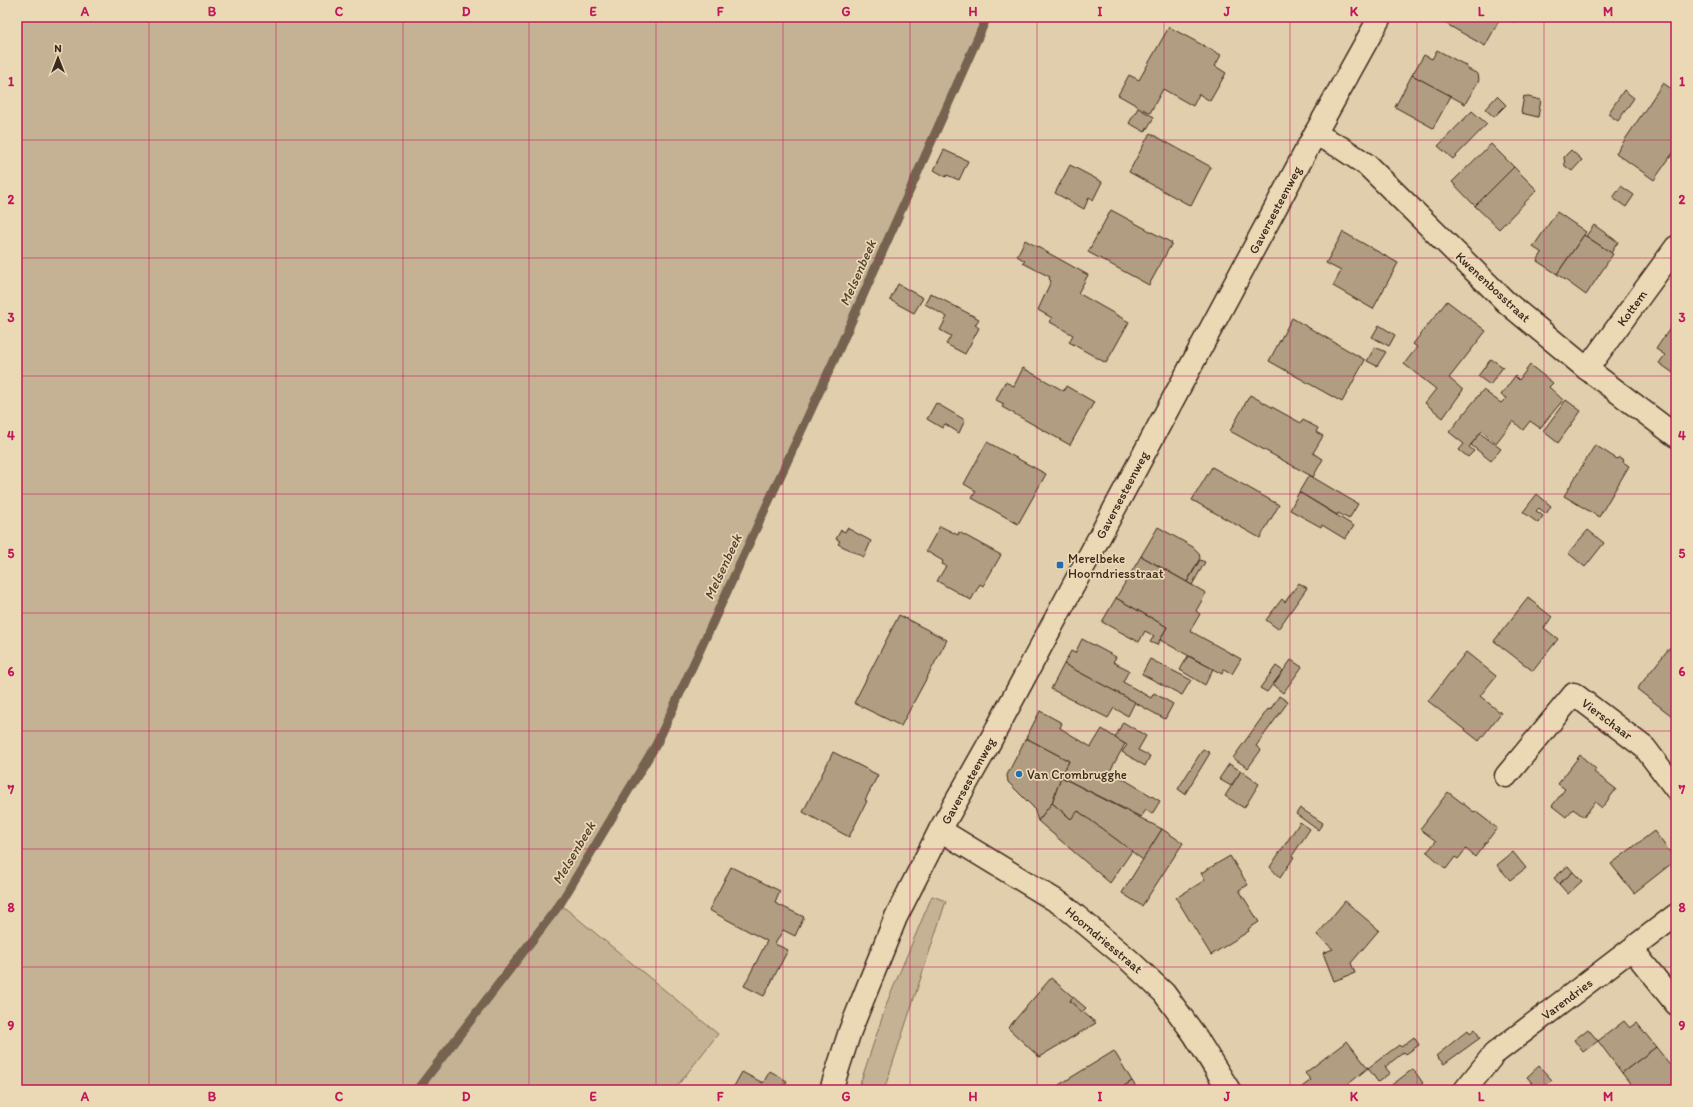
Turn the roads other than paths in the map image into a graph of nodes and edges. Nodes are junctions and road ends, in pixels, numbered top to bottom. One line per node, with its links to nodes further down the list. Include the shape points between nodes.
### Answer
1 (1380, 17): 2 (street, Gaversesteenweg)
2 (1315, 134): 4 (street, Kwenenbosstraat, via 1367,165 1506,302); 8 (street, Gaversesteenweg, via 988,747)
3 (1676, 247): 4 (street, Kottem)
4 (1587, 369): 5 (street, Kwenenbosstraat)
5 (1676, 436)
6 (1506, 776): 7 (street, Vierschaar, via 1574,694 1645,748)
7 (1676, 789)
8 (940, 830): 12 (street, Gaversesteenweg, via 896,917 850,1031); 13 (street, Hoorndriesstraat, via 1063,906 1129,960 1164,993 1194,1034)
9 (1676, 915): 10 (street, Varendries)
10 (1632, 949): 11 (street); 14 (street, Varendries, via 1494,1054)
11 (1676, 1004)
12 (831, 1090)
13 (1229, 1090)
14 (1465, 1090)

